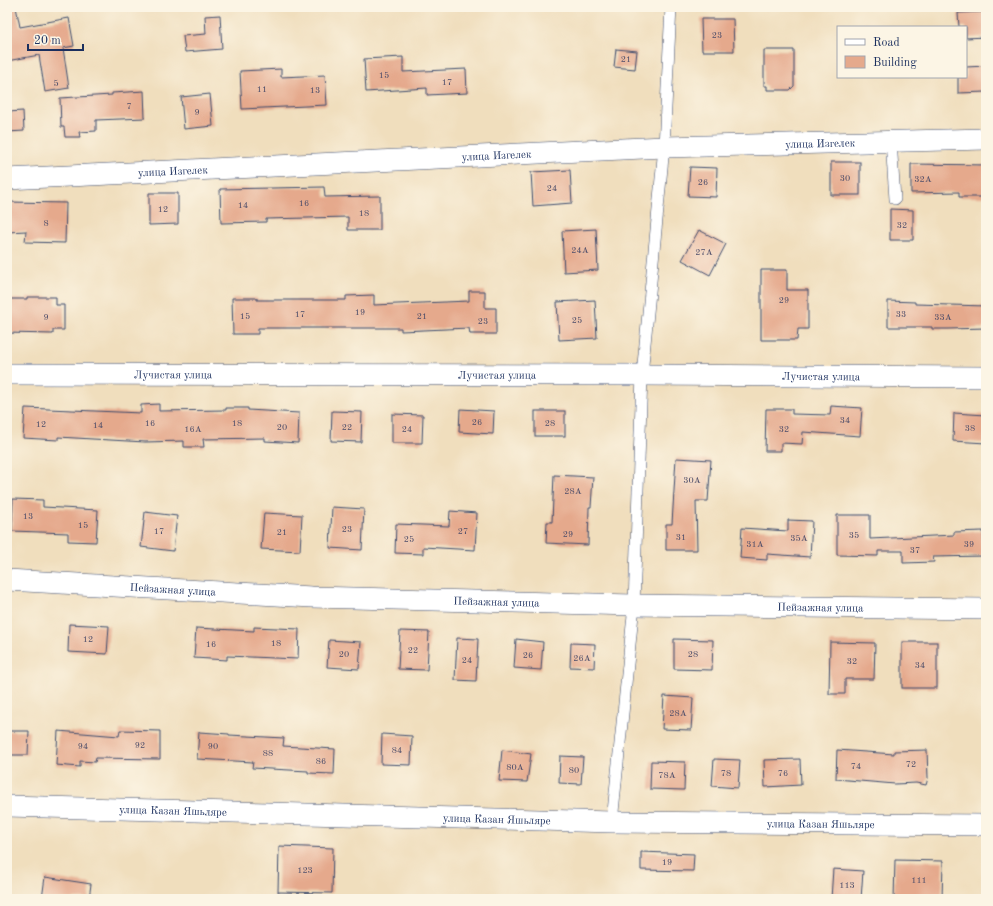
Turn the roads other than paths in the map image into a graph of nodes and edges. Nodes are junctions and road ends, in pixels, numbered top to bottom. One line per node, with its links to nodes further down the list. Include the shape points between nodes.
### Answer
1 (671, 7): 4 (lane)
2 (986, 139): 3 (street, улица Изгелек)
3 (891, 142): 4 (street, улица Изгелек); 6 (lane)
4 (664, 147): 5 (street, улица Изгелек); 8 (lane)
5 (7, 179)
6 (895, 200)
7 (7, 374): 8 (street, Лучистая улица)
8 (642, 375): 9 (street, Лучистая улица); 11 (lane)
9 (986, 378)
10 (7, 580): 11 (street, Пейзажная улица, via 312,597)
11 (634, 605): 12 (street, Пейзажная улица); 14 (lane)
12 (986, 609)
13 (7, 806): 14 (street, улица Казан Яшьляре)
14 (612, 822): 15 (street, улица Казан Яшьляре)
15 (986, 825)

